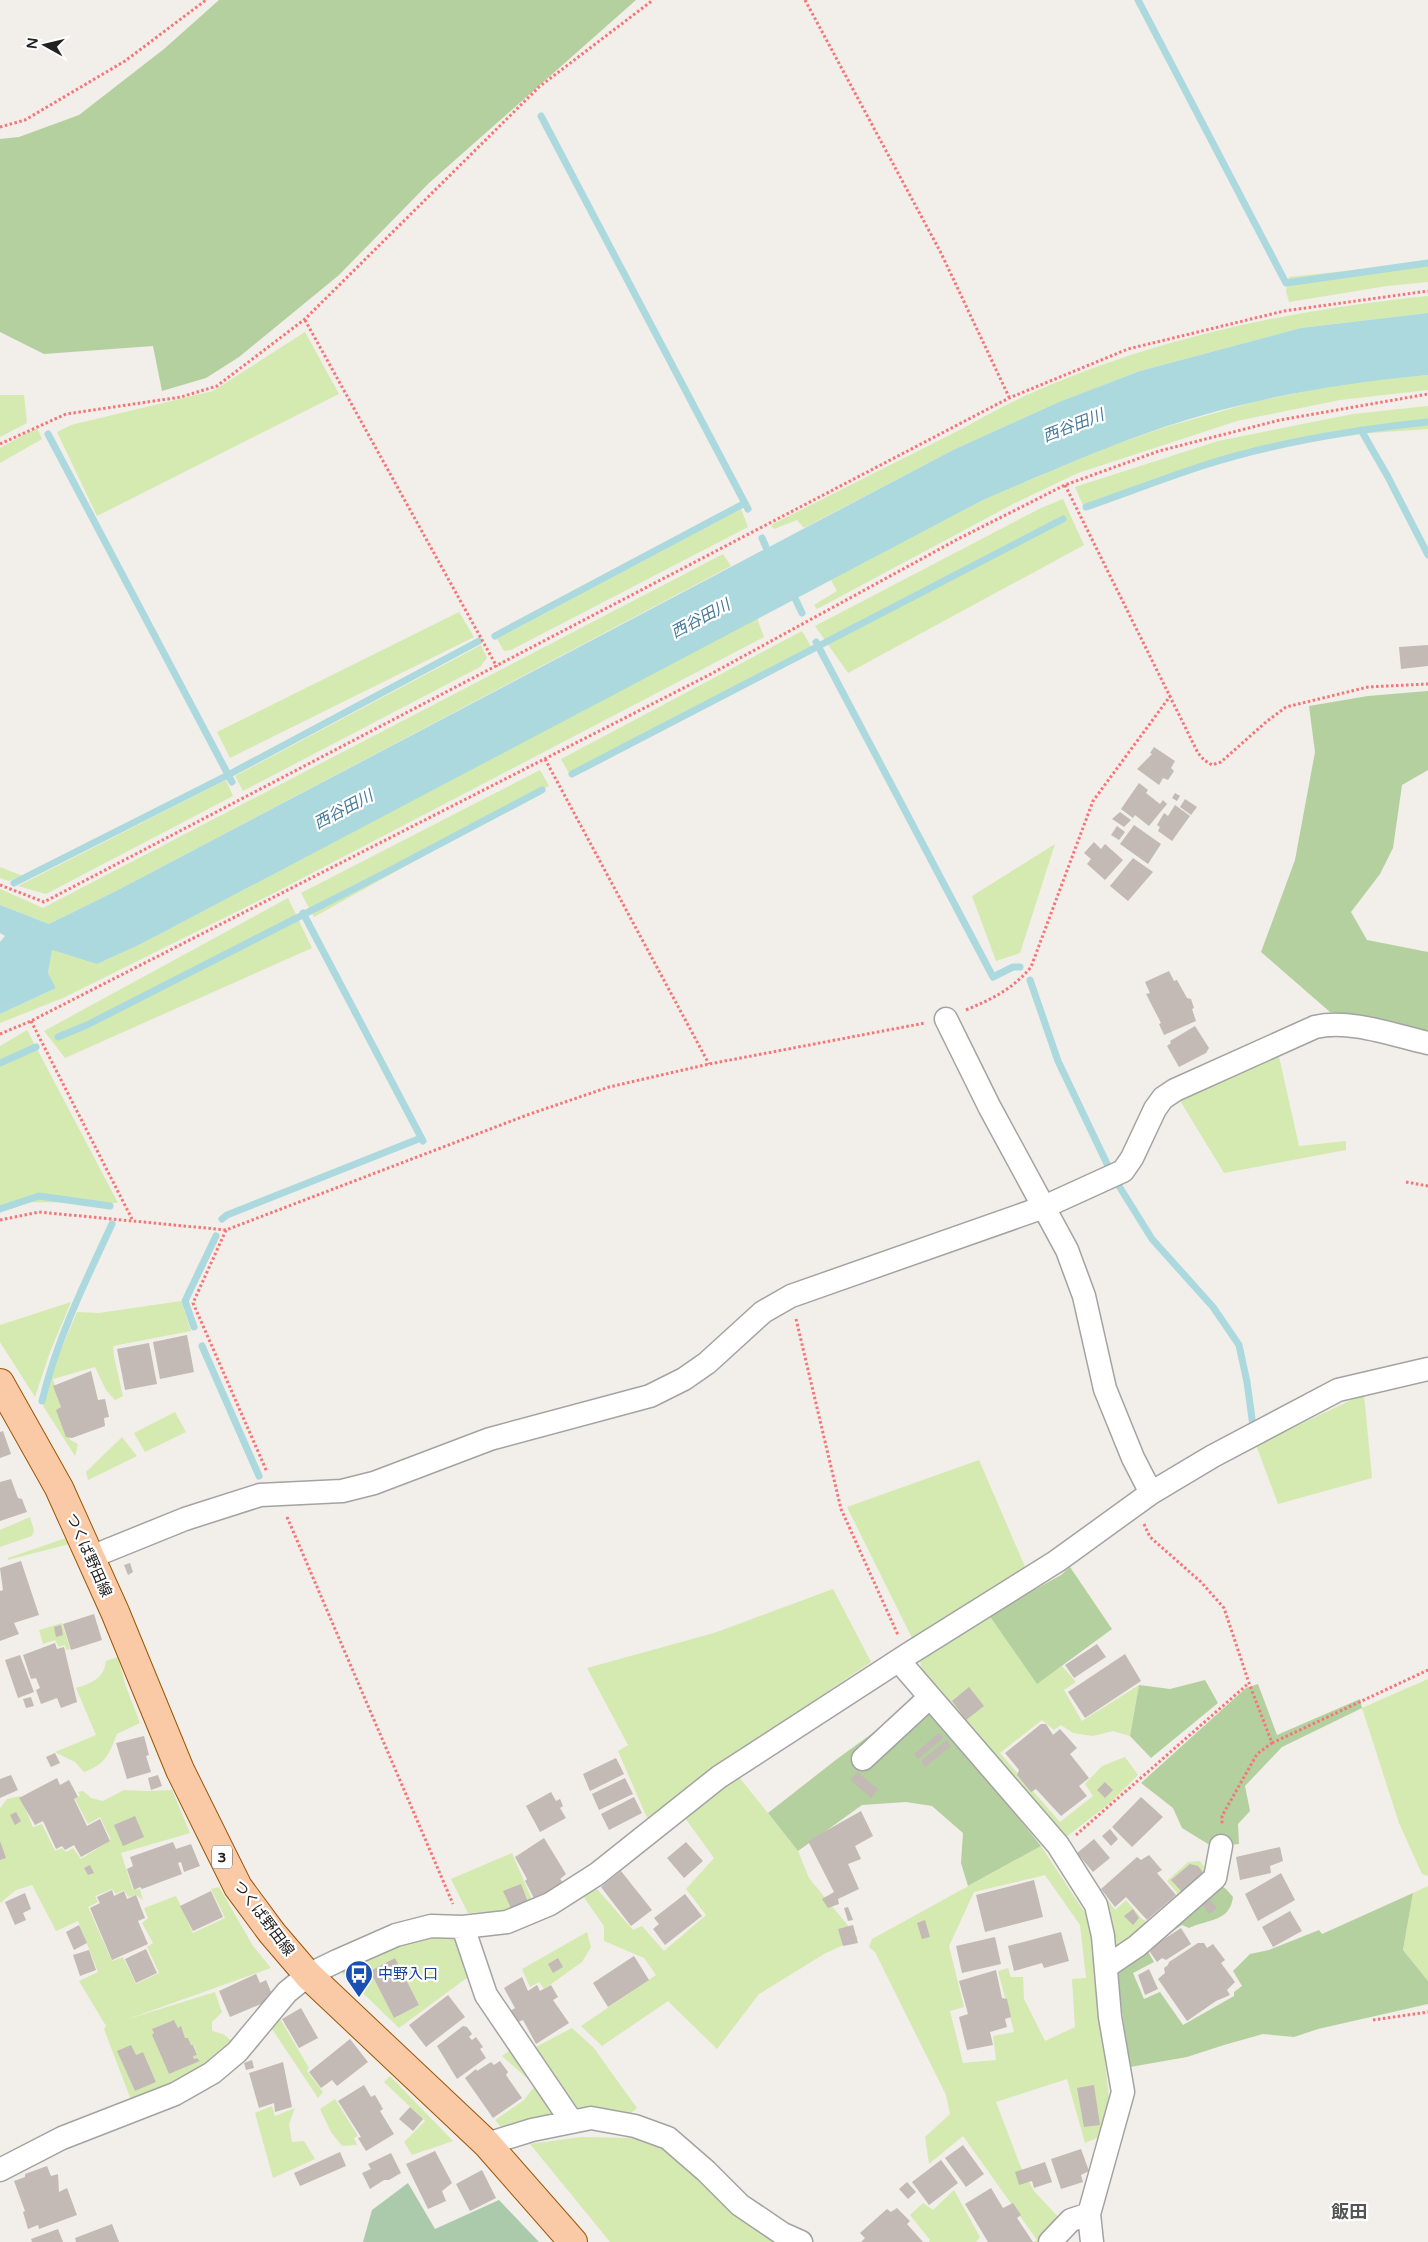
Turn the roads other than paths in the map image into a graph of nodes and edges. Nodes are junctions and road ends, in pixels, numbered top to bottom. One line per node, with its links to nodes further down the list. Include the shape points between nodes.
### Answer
1 (946, 1018): 3 (street)
2 (1428, 1043): 3 (street, via 1342,1025 1315,1027 1175,1090 1163,1098 1147,1121 1123,1171)
3 (1044, 1207): 6 (street, via 1067,1250 1084,1296 1105,1389 1133,1458); 7 (street, via 791,1296 763,1312 707,1363 650,1396 490,1439 374,1483 342,1491 260,1495 185,1519)
4 (1428, 1369): 6 (street, via 1338,1390 1213,1456)
5 (0, 1383): 7 (main road, つくば野田線 / 3, via 50,1472)
6 (1143, 1499): 8 (street, via 1057,1561)
7 (91, 1557): 14 (main road, つくば野田線 / 3, via 180,1770 216,1846 238,1887 272,1934)
8 (903, 1658): 9 (street); 12 (street, via 719,1777 572,1891 507,1922)
9 (930, 1697): 10 (street); 13 (street, via 1058,1845 1096,1905)
10 (863, 1759)
11 (1221, 1846): 13 (street, via 1215,1878 1137,1946)
12 (463, 1927): 14 (street, via 431,1926 396,1935); 15 (street, via 486,1995)
13 (1106, 1967): 18 (street, via 1110,2017 1123,2092)
14 (308, 1975): 16 (main road, つくば野田線 / 3); 17 (street, via 287,1992 237,2052 212,2074 175,2094 62,2138)
15 (572, 2122): 16 (street); 20 (street, via 590,2118 635,2126 668,2138 740,2205)
16 (488, 2144): 19 (main road, つくば野田線 / 3)
17 (0, 2170)
18 (1089, 2214): 21 (street, via 1071,2220); 22 (street)
19 (573, 2242)
20 (800, 2242)
21 (1050, 2242)
22 (1092, 2242)

